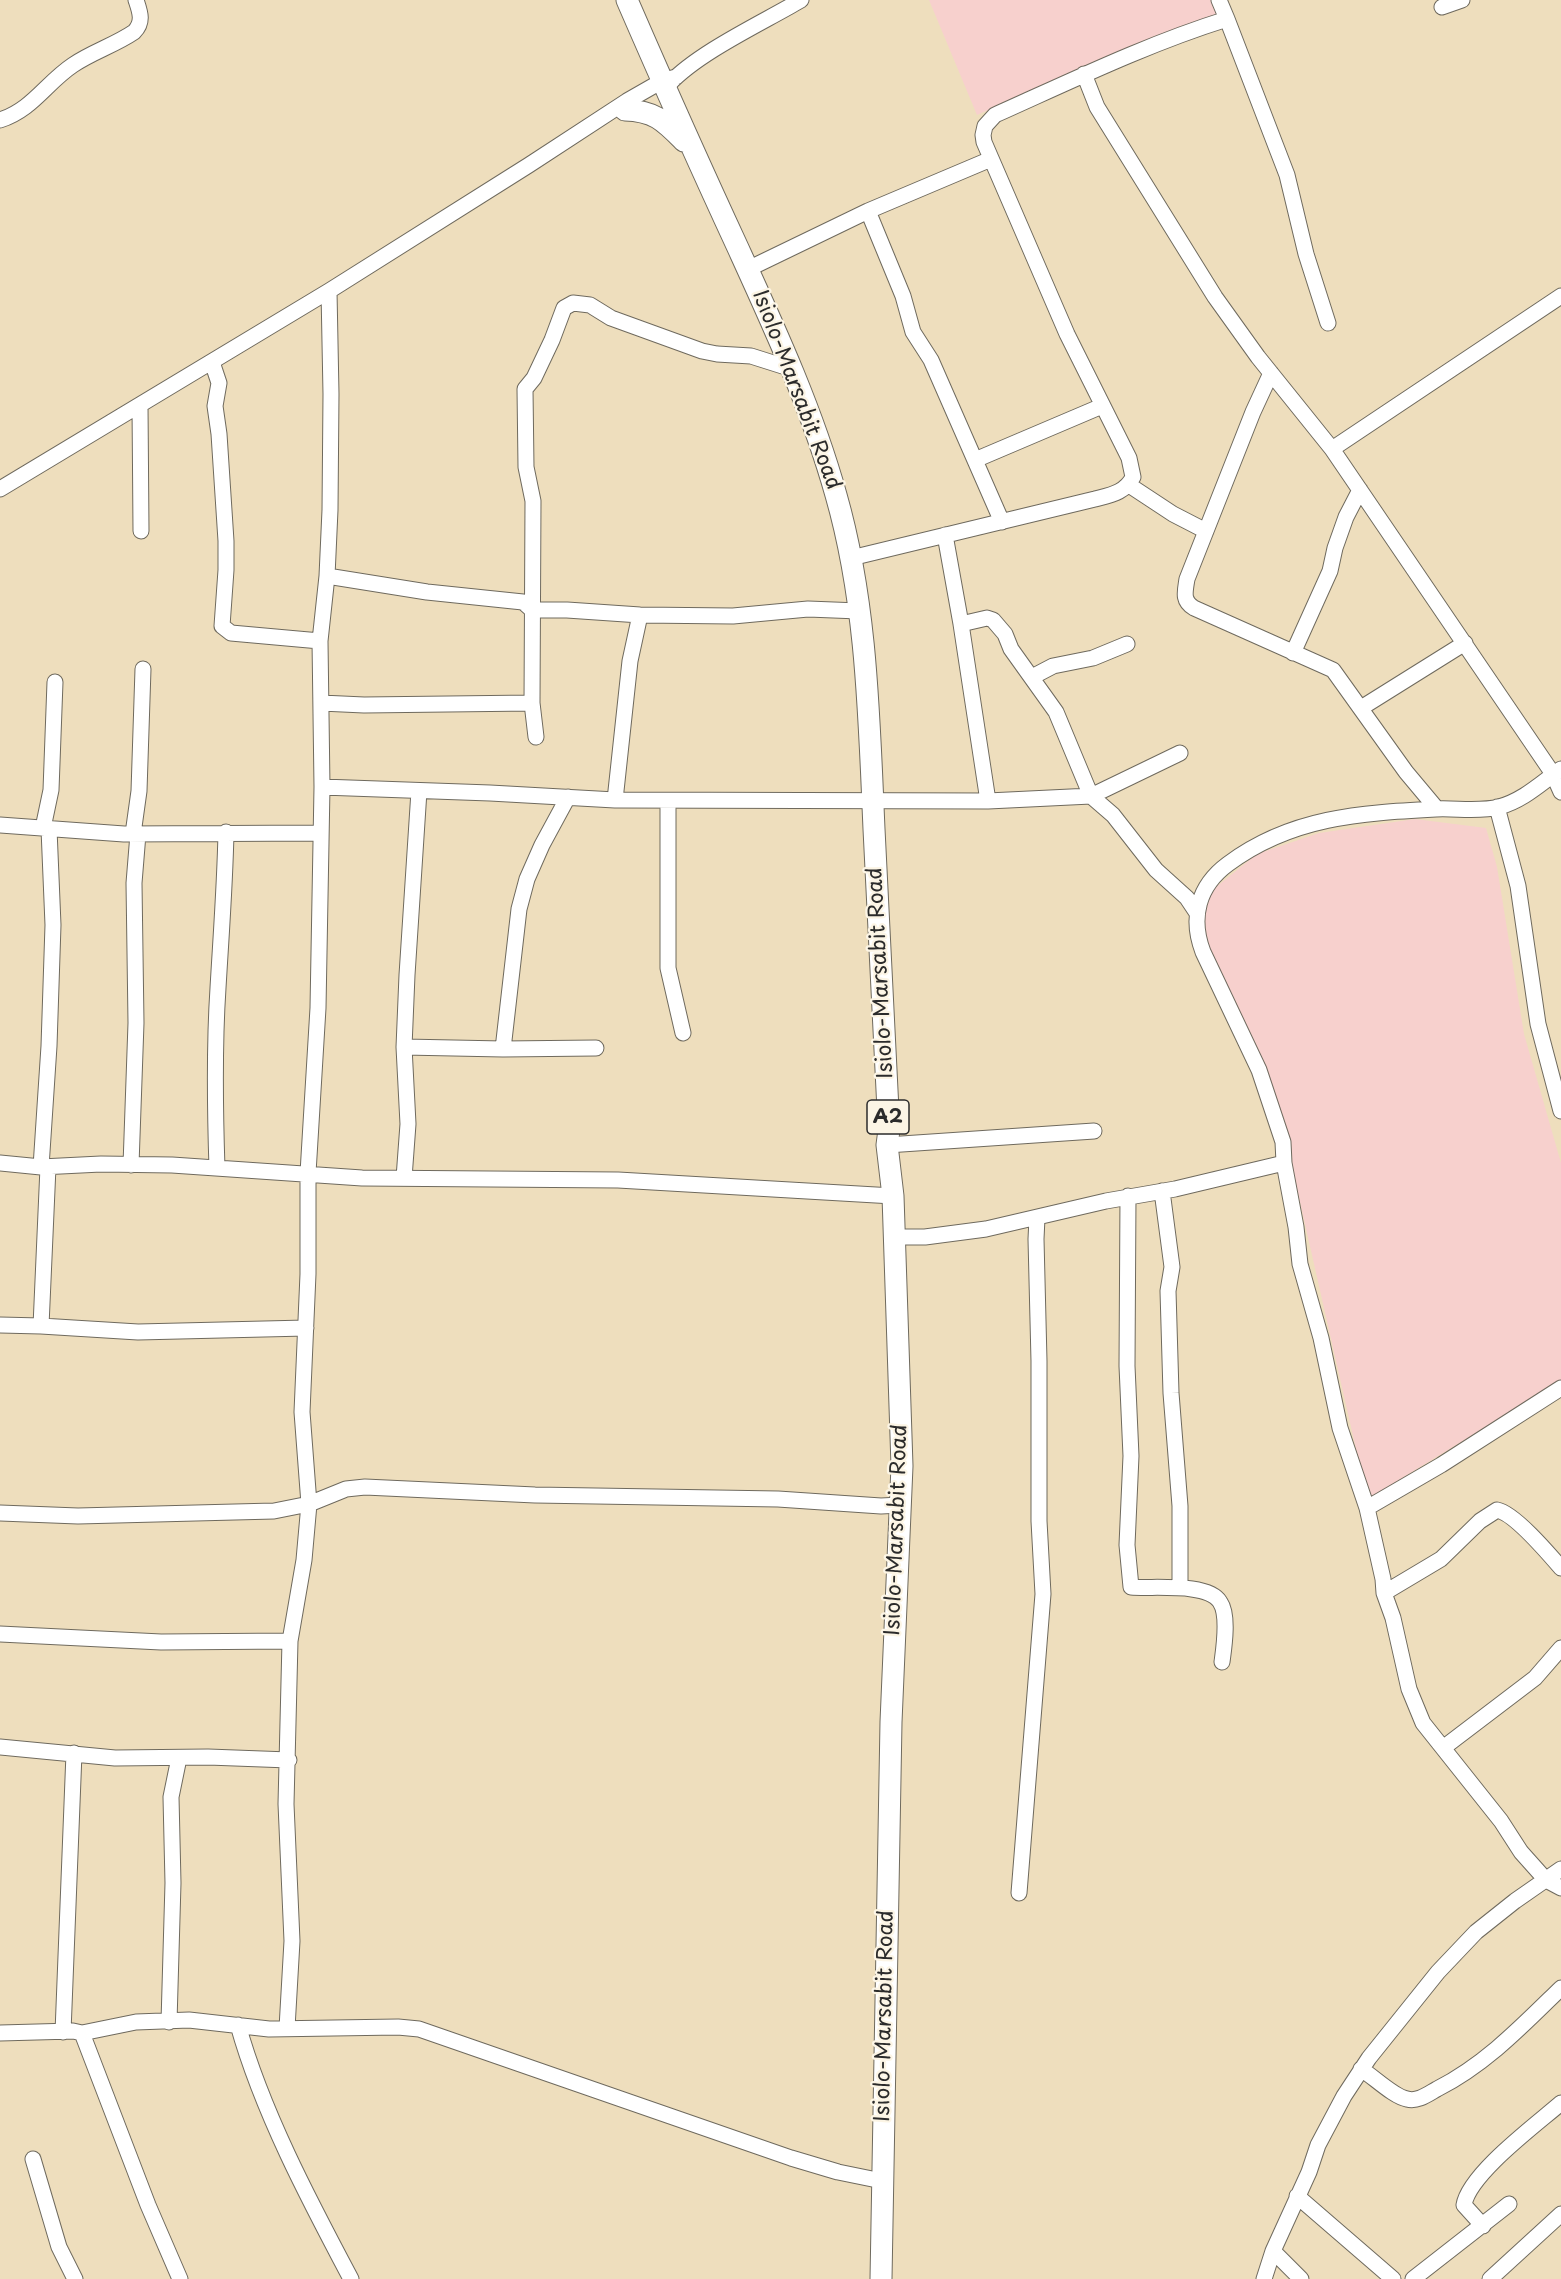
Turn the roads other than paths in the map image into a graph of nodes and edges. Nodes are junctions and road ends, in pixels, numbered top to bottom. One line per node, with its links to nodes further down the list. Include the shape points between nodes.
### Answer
1 (136, 0): 12 (street, via 141,23 134,32 73,64 27,107)
2 (627, 0): 9 (highway, Isiolo-Marsabit Road / A2)
3 (801, 0): 9 (street)
4 (1219, 0): 7 (street)
5 (1462, 0): 6 (street)
6 (1442, 8)
7 (1227, 18): 8 (street); 19 (street, via 1287,175)
8 (1084, 74): 14 (street, via 988,120 983,135); 22 (street, via 1097,107 1147,190 1215,297)
9 (668, 82): 10 (street); 11 (street); 13 (highway, Isiolo-Marsabit Road / A2)
10 (625, 110): 11 (street); 13 (highway, via 654,115)
11 (603, 118): 17 (street)
12 (0, 120)
13 (693, 150): 16 (highway, Isiolo-Marsabit Road / A2)
14 (992, 159): 15 (street); 24 (street)
15 (868, 211): 16 (street); 26 (street, via 914,332 931,360)
16 (748, 269): 21 (highway, Isiolo-Marsabit Road / A2)
17 (329, 291): 20 (street); 35 (street)
18 (1561, 296): 25 (street)
19 (1328, 323)
20 (212, 363): 23 (street); 40 (street, via 219,383 215,406 226,542 222,626 231,633)
21 (792, 369): 34 (highway, Isiolo-Marsabit Road / A2, via 834,486); 36 (street, via 751,356 702,351 610,318 584,303 564,308 549,347 525,389 526,467 533,501)
22 (1271, 373): 25 (street); 32 (street)
23 (140, 405): 28 (street); 31 (street)
24 (1102, 406): 26 (street); 27 (street, via 1129,458 1133,477)
25 (1332, 449): 29 (street)
26 (975, 460): 30 (street)
27 (1129, 486): 30 (street, via 1106,496); 32 (street)
28 (0, 489)
29 (1360, 490): 41 (street); 43 (street, via 1346,517 1319,599)
30 (1002, 522): 33 (street)
31 (141, 531)
32 (1206, 531): 43 (street, via 1187,579 1187,604)
33 (945, 535): 34 (street); 39 (street)
34 (851, 558): 37 (highway, Isiolo-Marsabit Road / A2)
35 (327, 576): 36 (street, via 523,602); 40 (street)
36 (532, 610): 38 (street); 48 (street)
37 (859, 611): 38 (street); 61 (highway, Isiolo-Marsabit Road / A2)
38 (640, 615): 58 (street, via 630,661)
39 (961, 624): 45 (street, via 993,620); 60 (street)
40 (320, 641): 47 (street)
41 (1465, 643): 49 (street); 52 (street)
42 (1126, 644): 45 (street, via 1103,656 1053,666)
43 (1293, 653): 49 (street, via 1333,670)
44 (143, 669): 68 (street)
45 (1032, 677): 56 (street, via 1056,712)
46 (56, 682): 65 (street)
47 (321, 703): 48 (street); 53 (street)
48 (532, 703): 50 (street)
49 (1361, 708): 63 (street)
50 (536, 737)
51 (1180, 753): 56 (street)
52 (1557, 772): 55 (street); 62 (street, via 1517,800)
53 (322, 787): 54 (street); 67 (street)
54 (419, 791): 57 (street); 71 (street)
55 (1561, 792)
56 (1091, 796): 60 (street); 69 (street, via 1113,815 1156,870 1187,898)
57 (568, 797): 58 (street); 73 (street, via 527,879 519,909)
58 (615, 800): 59 (street)
59 (668, 801): 61 (street); 70 (street, via 668,968)
60 (988, 801): 61 (street)
61 (873, 803): 76 (highway, Isiolo-Marsabit Road / A2, via 889,1118)
62 (1497, 807): 63 (street); 74 (street, via 1518,886 1539,1032)
63 (1437, 809): 69 (street, via 1320,821 1270,837 1218,872 1203,894)
64 (0, 825): 65 (street)
65 (46, 829): 68 (street); 80 (street, via 53,925)
66 (226, 832): 67 (street); 68 (street); 81 (street, via 217,1012)
67 (321, 833): 82 (street, via 318,1008)
68 (136, 834): 79 (street)
69 (1197, 913): 78 (street, via 1203,952 1267,1090 1283,1142)
70 (682, 1033)
71 (404, 1047): 73 (street); 83 (street, via 408,1124)
72 (596, 1048): 73 (street)
73 (503, 1049)
74 (1561, 1111)
75 (1094, 1131): 76 (street)
76 (887, 1145): 85 (highway, Isiolo-Marsabit Road / A2)
77 (0, 1163): 80 (street)
78 (1284, 1163): 84 (street); 95 (street, via 1300,1264 1340,1428)
79 (131, 1165): 80 (street); 81 (street)
80 (44, 1167): 90 (street)
81 (217, 1168): 82 (street)
82 (308, 1173): 83 (street); 91 (street)
83 (404, 1178): 85 (street, via 618,1180)
84 (1162, 1191): 86 (street); 98 (street, via 1172,1267 1168,1291 1180,1506)
85 (893, 1196): 88 (highway, Isiolo-Marsabit Road / A2)
86 (1128, 1196): 87 (street); 98 (street, via 1128,1573 1131,1587)
87 (1037, 1218): 88 (street, via 986,1229); 112 (street, via 1043,1594)
88 (894, 1237): 94 (highway, Isiolo-Marsabit Road / A2, via 902,1456)
89 (0, 1325): 90 (street)
90 (41, 1326): 91 (street, via 138,1332)
91 (306, 1328): 93 (street, via 302,1412)
92 (1561, 1388): 95 (street)
93 (309, 1504): 94 (street, via 346,1489 365,1487); 96 (street, via 254,1512); 101 (street)
94 (900, 1504): 123 (highway, Isiolo-Marsabit Road / A2, via 891,1722)
95 (1367, 1508): 99 (street)
96 (0, 1514)
97 (1561, 1569): 99 (street, via 1514,1519 1497,1510 1441,1559)
98 (1180, 1587): 103 (street, via 1209,1593 1221,1602 1225,1637)
99 (1384, 1593): 105 (street, via 1409,1689 1423,1723)
100 (0, 1634): 101 (street, via 161,1642)
101 (290, 1641): 108 (street)
102 (1561, 1648): 105 (street, via 1535,1678)
103 (1222, 1662)
104 (0, 1747): 106 (street)
105 (1443, 1748): 110 (street)
106 (74, 1753): 107 (street, via 115,1758); 117 (street)
107 (178, 1758): 108 (street); 114 (street, via 171,1797)
108 (289, 1760): 116 (street, via 286,1804 292,1941)
109 (1561, 1869): 110 (street)
110 (1546, 1880): 111 (street); 120 (street, via 1495,1916 1456,1953)
111 (1561, 1888)
112 (1019, 1893)
113 (1561, 1988): 120 (street, via 1493,2054 1421,2098 1402,2097)
114 (170, 2022): 115 (street); 119 (street, via 136,2022)
115 (238, 2025): 116 (street); 131 (street, via 282,2139)
116 (286, 2028): 123 (street, via 419,2029 791,2158)
117 (63, 2032): 118 (street); 119 (street)
118 (0, 2033)
119 (81, 2033): 130 (street)
120 (1361, 2069): 124 (street, via 1318,2145)
121 (1561, 2103): 127 (street, via 1513,2143 1469,2192 1464,2205)
122 (33, 2159): 129 (street, via 59,2247)
123 (882, 2181): 132 (highway, Isiolo-Marsabit Road / A2)
124 (1298, 2196): 128 (street); 135 (street)
125 (1509, 2204): 127 (street)
126 (1561, 2214): 137 (street)
127 (1483, 2226): 136 (street)
128 (1273, 2251): 133 (street); 134 (street)
129 (75, 2279)
130 (180, 2279)
131 (351, 2279)
132 (881, 2279)
133 (1264, 2279)
134 (1301, 2279)
135 (1393, 2279)
136 (1413, 2279)
137 (1490, 2279)

